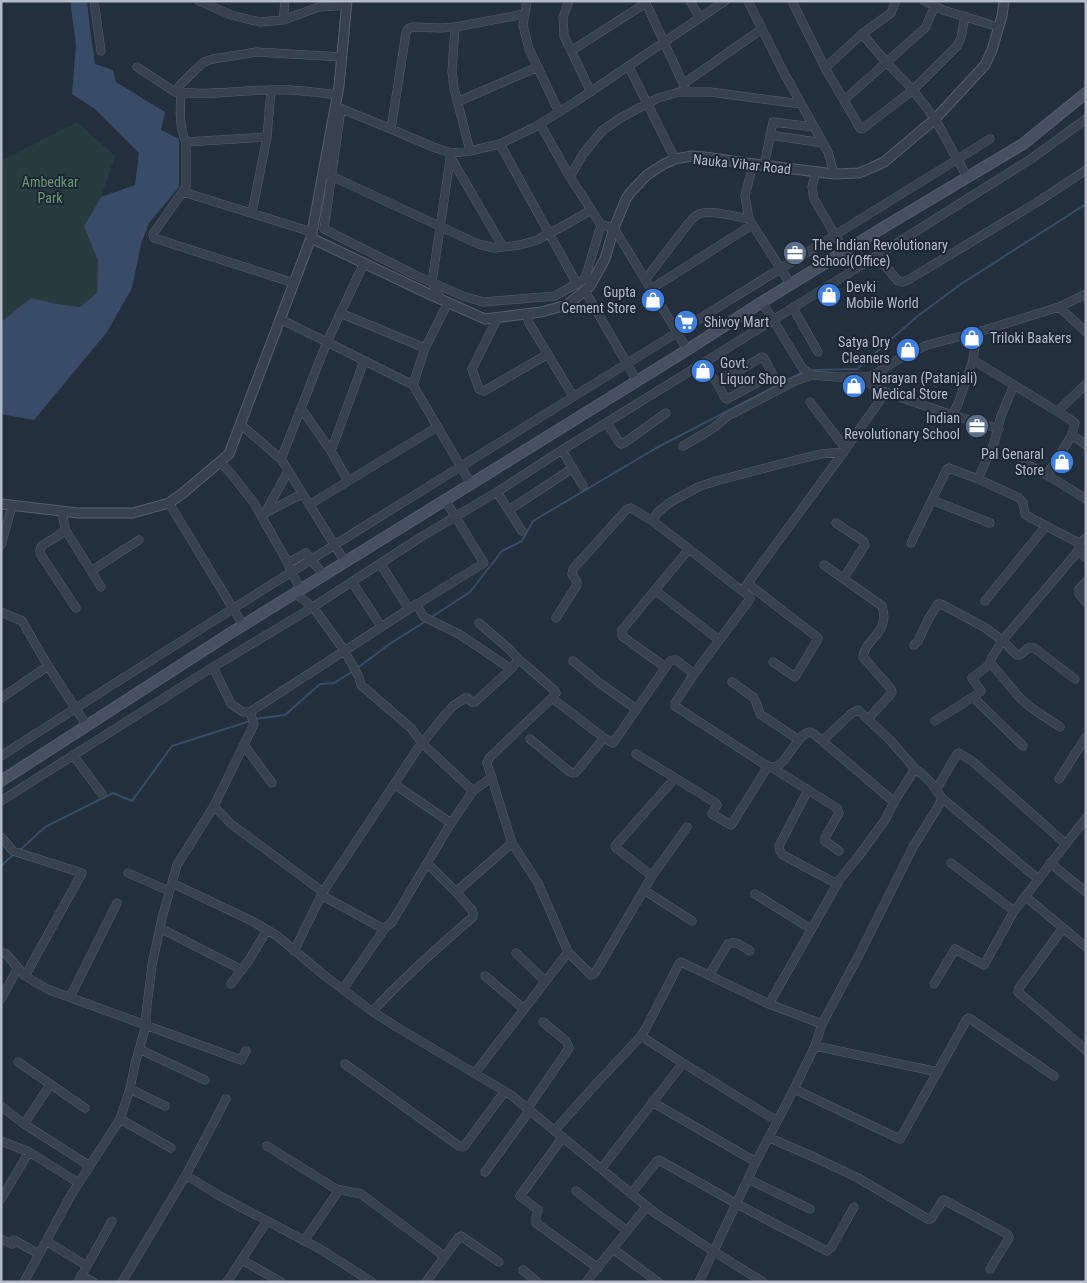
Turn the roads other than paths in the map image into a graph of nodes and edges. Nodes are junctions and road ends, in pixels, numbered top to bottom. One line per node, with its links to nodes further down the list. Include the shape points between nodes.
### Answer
1 (94, 1): 26 (street)
2 (199, 1): 20 (street, via 231,15 260,22)
3 (285, 1): 20 (street)
4 (528, 1): 17 (street)
5 (569, 1): 27 (street, via 563,17 564,36)
6 (690, 1): 19 (street)
7 (725, 1): 19 (street)
8 (748, 1): 23 (street)
9 (792, 1): 33 (street)
10 (896, 1): 24 (street, via 891,13)
11 (924, 1): 16 (street)
12 (1004, 1): 48 (street, Nauka Vihar Road, via 985,65)
13 (646, 2): 25 (street); 27 (street)
14 (347, 3): 15 (street); 28 (street)
15 (319, 4): 20 (street)
16 (935, 6): 18 (street); 29 (street, via 925,28)
17 (525, 14): 22 (street); 31 (street, via 523,25)
18 (965, 16): 21 (street); 36 (street, via 957,46)
19 (700, 18): 25 (street)
20 (283, 20)
21 (992, 25)
22 (455, 27): 43 (street, via 452,71); 52 (street, via 408,29)
23 (762, 29): 34 (street); 45 (street)
24 (862, 34): 29 (street); 33 (street)
25 (664, 43): 32 (street); 34 (street)
26 (101, 51)
27 (571, 51): 38 (street)
28 (342, 57): 37 (street, via 257,52 213,59 194,70 180,85); 41 (street)
29 (887, 63): 36 (street); 42 (street)
30 (138, 67): 37 (street)
31 (538, 67): 43 (street); 47 (street)
32 (629, 67): 38 (street); 44 (street)
33 (825, 68): 42 (street)
34 (683, 84): 39 (street)
35 (272, 90): 37 (street); 41 (street); 54 (street)
36 (913, 90): 42 (street, via 861,129); 48 (street)
37 (179, 92): 56 (street)
38 (591, 92): 47 (street)
39 (687, 92): 44 (street, via 658,98); 45 (street)
40 (1086, 93): 70 (main road, via 1023,144)
41 (337, 95): 46 (street)
42 (844, 100)
43 (457, 102): 59 (street)
44 (647, 104): 61 (street); 69 (street, via 603,130 583,154)
45 (802, 104): 51 (street)
46 (338, 108): 52 (street); 67 (street)
47 (559, 112): 50 (street)
48 (935, 119): 62 (street); 68 (street, Nauka Vihar Road, via 884,162 859,173)
49 (1086, 119): 83 (street)
50 (540, 124): 58 (street); 69 (street)
51 (814, 127): 53 (street, via 774,122); 57 (street)
52 (391, 129): 60 (street)
53 (770, 135): 57 (street); 64 (street)
54 (267, 137): 56 (street); 73 (street)
55 (990, 139): 62 (street)
56 (186, 142): 71 (street, via 186,187)
57 (823, 143): 68 (street)
58 (500, 144): 59 (street); 78 (street)
59 (470, 151): 60 (street)
60 (451, 156): 76 (street); 81 (street)
61 (675, 159): 63 (street, Nauka Vihar Road, via 692,156); 77 (street, Nauka Vihar Road, via 639,182 626,199)
62 (957, 159): 70 (street); 79 (street)
63 (753, 164): 64 (street, Nauka Vihar Road); 74 (street, via 745,196)
64 (764, 166): 66 (street, Nauka Vihar Road)
65 (1086, 170): 83 (street, via 908,280 898,281)
66 (816, 172): 68 (street, Nauka Vihar Road); 79 (street, via 812,187 814,198)
67 (327, 174): 76 (street); 80 (street); 87 (street, via 324,229)
68 (834, 174)
69 (570, 177): 72 (street)
70 (967, 177): 82 (main road)
71 (183, 192): 73 (street); 88 (street, via 153,234 154,238)
72 (591, 210): 75 (street); 78 (street)
73 (252, 213): 80 (street)
74 (750, 222): 85 (street); 86 (street, via 714,213 694,217); 91 (street)
75 (601, 225): 77 (street); 89 (street, via 585,280)
76 (440, 226): 81 (street, via 478,244); 87 (street)
77 (614, 228): 86 (street); 92 (street, Nauka Vihar Road, via 605,259)
78 (549, 234): 81 (street, via 520,245); 89 (street)
79 (835, 234): 82 (street); 85 (street)
80 (311, 235): 84 (street); 88 (street)
81 (503, 247)
82 (845, 252): 90 (main road)
83 (877, 256): 98 (street)
84 (364, 263): 94 (street); 99 (street)
85 (780, 268): 90 (street); 105 (street)
86 (645, 280): 91 (street)
87 (432, 282): 94 (street); 95 (street)
88 (294, 283): 102 (street)
89 (577, 284): 95 (street, via 555,296)
90 (791, 285): 96 (main road)
91 (651, 289): 105 (street)
92 (585, 291): 100 (street, Nauka Vihar Road, via 567,305); 115 (street)
93 (1086, 294): 97 (street)
94 (445, 301): 103 (street); 109 (street)
95 (483, 302): 103 (street)
96 (762, 302): 104 (street); 110 (main road)
97 (1059, 307): 106 (street); 107 (street)
98 (793, 308): 104 (street); 111 (street)
99 (340, 313): 108 (street); 109 (street)
100 (526, 314): 101 (street, Nauka Vihar Road); 112 (street)
101 (498, 317): 103 (street, Nauka Vihar Road); 112 (street, via 472,370 479,389 484,391)
102 (280, 319): 108 (street); 132 (street)
103 (485, 319)
104 (773, 320): 116 (street); 117 (street)
105 (677, 332): 110 (street); 115 (street)
106 (977, 332): 113 (street); 118 (street, via 927,345 870,377)
107 (1086, 332)
108 (327, 342): 114 (street); 127 (street)
109 (425, 348): 123 (street)
110 (687, 350): 119 (main road)
111 (818, 352)
112 (548, 354): 125 (street)
113 (973, 360): 122 (street); 130 (street)
114 (364, 361): 123 (street); 140 (street)
115 (627, 363): 119 (street); 125 (street)
116 (702, 364): 120 (street); 131 (street)
117 (808, 373): 118 (street); 137 (street, via 728,416)
118 (860, 377): 124 (street)
119 (637, 381): 150 (main road)
120 (717, 383): 120 (street, via 725,398 729,398 772,373 762,357)
121 (1086, 384): 128 (street)
122 (1014, 385): 128 (street); 134 (street)
123 (413, 386): 133 (street)
124 (886, 392): 130 (street); 139 (street)
125 (574, 396): 144 (street)
126 (810, 402): 139 (street)
127 (301, 408): 140 (street); 141 (street)
128 (1058, 411): 135 (street, via 1075,423)
129 (666, 413): 131 (street, via 624,444 618,442)
130 (952, 415): 134 (street)
131 (607, 423): 138 (street)
132 (240, 424): 141 (street); 142 (street, via 229,454)
133 (437, 427): 144 (street); 149 (street)
134 (998, 429): 148 (street)
135 (1072, 435): 136 (street); 147 (street)
136 (1086, 445)
137 (683, 446)
138 (562, 450): 145 (street); 152 (street)
139 (845, 450): 165 (street, via 698,487 657,513); 189 (street)
140 (331, 451): 149 (street)
141 (281, 459): 146 (street)
142 (220, 462): 157 (street); 163 (street)
143 (1023, 462): 147 (street)
144 (461, 466): 150 (street); 175 (street)
145 (573, 468): 151 (street); 161 (street)
146 (288, 471): 153 (street); 163 (street)
147 (1047, 475): 154 (street)
148 (978, 479): 156 (street, via 948,468); 168 (street, via 1019,498 1025,514)
149 (348, 481): 159 (street)
150 (471, 484): 155 (main road)
151 (583, 486)
152 (497, 492): 161 (street); 164 (street)
153 (302, 494): 159 (street); 163 (street)
154 (1086, 499)
155 (445, 500): 164 (street); 179 (main road)
156 (932, 500): 167 (street); 172 (street)
157 (169, 503): 162 (street, via 133,513); 199 (street)
158 (1, 504): 160 (street)
159 (309, 505): 175 (street)
160 (12, 506): 162 (street); 173 (street)
161 (509, 510): 170 (street)
162 (62, 512): 169 (street)
163 (263, 514): 180 (street)
164 (455, 517): 181 (street); 196 (street, via 484,563)
165 (654, 522): 176 (street); 202 (street, via 631,508 627,509 573,570 577,585)
166 (836, 523): 186 (street, via 865,545)
167 (990, 523)
168 (1046, 526): 174 (street); 194 (street)
169 (65, 529): 183 (street); 198 (street, via 40,551)
170 (522, 531)
171 (139, 540): 183 (street)
172 (911, 543)
173 (1, 544)
174 (1081, 544): 177 (street); 207 (street)
175 (334, 545): 178 (street); 179 (street)
176 (689, 549): 191 (street); 193 (street)
177 (1086, 558)
178 (311, 560): 180 (street, via 306,553); 184 (street); 185 (street)
179 (345, 562): 185 (main road)
180 (288, 563): 184 (street)
181 (380, 563): 187 (street); 200 (street)
182 (824, 565): 186 (street)
183 (91, 571): 190 (street)
184 (291, 572): 192 (street); 199 (street)
185 (324, 575): 192 (main road)
186 (843, 579): 227 (street, via 882,606 884,612 880,630 864,651 863,658 892,692)
187 (352, 582): 197 (street); 205 (street)
188 (1086, 582): 195 (street, via 1079,589 1079,594)
189 (748, 584): 193 (street); 212 (street, via 818,639 795,677)
190 (101, 587)
191 (655, 590): 206 (street); 216 (street, via 621,633)
192 (298, 591): 197 (street); 204 (main road)
193 (742, 591): 206 (street, via 750,599)
194 (985, 601)
195 (1086, 602)
196 (416, 604): 200 (street); 217 (street, via 427,619 459,634)
197 (313, 607): 209 (street); 215 (street)
198 (76, 608)
199 (233, 608): 204 (street); 224 (street)
200 (408, 609): 205 (street)
201 (1, 612): 214 (street, via 22,621)
202 (556, 618)
203 (479, 623): 210 (street)
204 (243, 625): 229 (main road)
205 (381, 626): 209 (street)
206 (719, 640): 218 (street)
207 (1002, 640): 208 (street, via 984,626 938,604); 213 (street); 219 (street, via 1018,655 1034,648)
208 (914, 645)
209 (344, 650): 226 (street); 236 (street, via 361,685 411,728)
210 (520, 661): 217 (street); 223 (street, via 556,690)
211 (574, 661): 225 (street)
212 (773, 662)
213 (990, 662): 221 (street, via 972,678 980,691); 230 (street, via 1018,696)
214 (48, 666): 222 (street); 224 (street)
215 (213, 667): 226 (street, via 231,704); 240 (street)
216 (665, 667): 218 (street, via 676,660); 225 (street)
217 (511, 669): 236 (street, via 474,702 464,698 453,706)
218 (694, 674): 242 (street, via 676,699 675,706)
219 (1075, 679)
220 (732, 682): 234 (street, via 753,698 760,714)
221 (973, 697): 228 (street); 238 (street)
222 (1, 698)
223 (552, 698): 232 (street); 244 (street, via 488,758)
224 (75, 709): 229 (street); 241 (street)
225 (636, 709): 232 (street, via 614,743)
226 (252, 718): 237 (street)
227 (868, 719): 235 (street, via 857,709); 243 (street)
228 (934, 721)
229 (87, 726): 247 (main road)
230 (1060, 727)
231 (1086, 737): 246 (street)
232 (604, 738): 233 (street, via 573,773)
233 (530, 740)
234 (799, 740): 235 (street, via 810,732); 242 (street, via 782,761)
235 (822, 741): 256 (street)
236 (422, 743): 249 (street); 252 (street)
237 (244, 745): 248 (street); 257 (street)
238 (1023, 746)
239 (636, 754): 245 (street)
240 (74, 755): 253 (street); 255 (street)
241 (1, 756)
242 (770, 766): 245 (street, via 732,825 712,814 716,803); 250 (street)
243 (915, 769): 251 (street); 256 (street)
244 (492, 777): 252 (street); 262 (street)
245 (675, 778): 269 (street, via 615,847)
246 (1059, 779)
247 (1, 781)
248 (272, 783)
249 (394, 784): 259 (street); 276 (street)
250 (808, 790): 264 (street, via 839,810 825,838); 271 (street, via 779,846 780,851)
251 (936, 790): 254 (street); 263 (street, via 959,753)
252 (473, 791): 259 (street)
253 (102, 794)
254 (942, 798): 270 (street); 309 (street, via 913,847)
255 (1, 801)
256 (894, 802): 271 (street, via 885,820)
257 (214, 806): 272 (street, via 177,865); 276 (street, via 231,824)
258 (1086, 818): 263 (street)
259 (451, 823): 265 (street)
260 (687, 827): 269 (street)
261 (1, 837): 297 (street, via 13,851 82,873)
262 (512, 843): 274 (street); 290 (street, via 538,883)
263 (1066, 844): 267 (street)
264 (839, 851)
265 (427, 863): 274 (street); 283 (street)
266 (951, 863): 280 (street)
267 (1050, 863): 270 (street); 275 (street)
268 (128, 873): 272 (street)
269 (652, 876): 273 (street)
270 (1038, 879): 278 (street)
271 (838, 884): 286 (street)
272 (171, 887): 282 (street); 285 (street)
273 (644, 890): 281 (street); 290 (street, via 594,974 590,974)
274 (456, 892): 307 (street, via 472,910 473,917 428,954)
275 (1086, 892)
276 (322, 894): 283 (street); 288 (street)
277 (755, 894): 286 (street)
278 (1026, 897): 280 (street); 284 (street)
279 (117, 903): 303 (street)
280 (1014, 911): 301 (street, via 984,965 955,949)
281 (692, 921)
282 (160, 928): 295 (street); 310 (street, via 152,965)
283 (386, 928): 302 (street)
284 (1063, 928): 287 (street); 314 (street, via 1018,992)
285 (267, 930): 288 (street); 295 (street)
286 (811, 930): 305 (street)
287 (1086, 947)
288 (294, 951): 302 (street)
289 (750, 951): 296 (street, via 731,942)
290 (568, 952): 299 (street)
291 (4, 953): 293 (street); 294 (street)
292 (516, 953): 299 (street)
293 (1, 962)
294 (18, 968): 297 (street); 304 (street)
295 (242, 970): 300 (street)
296 (709, 975): 305 (street); 311 (street, via 679,964)
297 (25, 976): 303 (street)
298 (485, 976): 306 (street)
299 (545, 981): 306 (street)
300 (231, 984)
301 (934, 984)
302 (343, 989): 307 (street)
303 (70, 997): 310 (street)
304 (1, 999)
305 (769, 1004): 309 (street)
306 (524, 1009): 320 (street)
307 (373, 1012): 320 (street)
308 (543, 1022): 332 (street, via 566,1041 569,1048)
309 (822, 1024): 312 (street)
310 (146, 1025): 313 (street); 315 (street, via 242,1060)
311 (641, 1036): 317 (street); 336 (street)
312 (815, 1046): 319 (street); 325 (street)
313 (139, 1049): 322 (street); 324 (street)
314 (1086, 1050)
315 (246, 1052)
316 (18, 1062): 323 (street)
317 (683, 1062): 328 (street); 334 (street)
318 (345, 1064): 326 (street, via 463,1147)
319 (938, 1072): 321 (street, via 969,1018); 325 (street, via 900,1139)
320 (475, 1074): 326 (street)
321 (1054, 1076)
322 (205, 1080)
323 (50, 1085): 331 (street); 335 (street)
324 (130, 1089): 330 (street); 333 (street)
325 (794, 1089): 334 (street)
326 (505, 1091): 332 (street)
327 (226, 1099): 347 (street)
328 (652, 1102): 343 (street); 345 (street)
329 (1, 1106): 335 (street)
330 (164, 1106)
331 (85, 1108)
332 (529, 1109): 336 (street); 346 (street)
333 (120, 1119): 341 (street); 344 (street)
334 (777, 1121): 338 (street)
335 (24, 1124): 344 (street)
336 (555, 1130): 337 (street)
337 (563, 1137): 345 (street); 371 (street, via 520,1196 538,1210 536,1223)
338 (770, 1138): 343 (street); 372 (street, via 858,1178 928,1219 944,1200 1007,1234 1008,1238)
339 (1, 1141): 342 (street)
340 (266, 1146): 350 (street)
341 (170, 1148)
342 (29, 1152): 349 (street); 353 (street)
343 (756, 1162): 348 (street)
344 (90, 1166): 349 (street)
345 (601, 1169): 352 (street)
346 (485, 1172)
347 (186, 1174): 359 (street); 377 (street)
348 (748, 1179): 354 (street); 357 (street)
349 (79, 1183): 362 (street)
350 (340, 1190): 363 (street); 367 (street, via 361,1194)
351 (576, 1191): 360 (street)
352 (632, 1194): 354 (street, via 658,1160); 355 (street)
353 (1, 1199)
354 (736, 1204): 356 (street, via 827,1251); 365 (street)
355 (647, 1206): 360 (street); 365 (street)
356 (854, 1207)
357 (810, 1210)
358 (112, 1221): 370 (street)
359 (266, 1221): 363 (street); 368 (street)
360 (627, 1231): 364 (street)
361 (1, 1239): 366 (street, via 12,1244 14,1240)
362 (46, 1241): 366 (street); 370 (street)
363 (304, 1241): 380 (street)
364 (613, 1249): 371 (street); 384 (street)
365 (713, 1251): 385 (street); 386 (street)
366 (39, 1254): 375 (street)
367 (444, 1256): 369 (street, via 461,1236); 381 (street)
368 (242, 1260): 378 (street); 379 (street)
369 (499, 1262)
370 (87, 1266): 374 (street)
371 (598, 1268): 383 (street)
372 (990, 1269)
373 (523, 1270): 382 (street)
374 (79, 1279): 376 (street)
375 (24, 1282)
376 (93, 1282)
377 (122, 1282)
378 (227, 1282)
379 (280, 1282)
380 (372, 1282)
381 (426, 1282)
382 (537, 1282)
383 (586, 1282)
384 (658, 1282)
385 (699, 1282)
386 (763, 1282)

